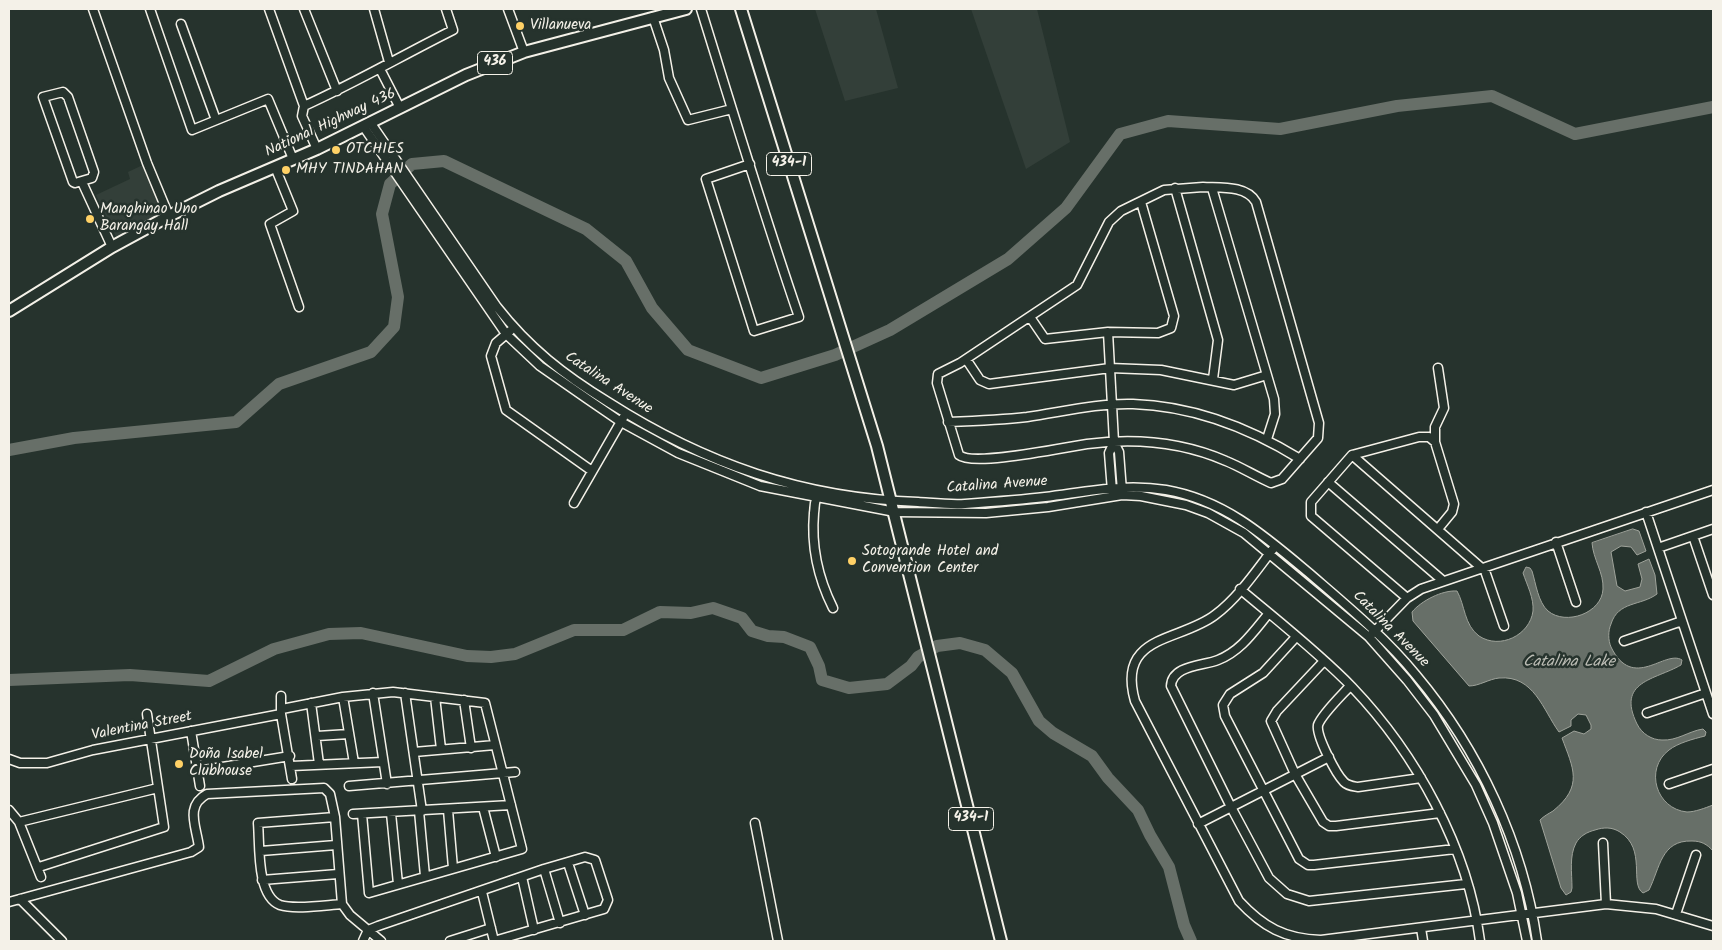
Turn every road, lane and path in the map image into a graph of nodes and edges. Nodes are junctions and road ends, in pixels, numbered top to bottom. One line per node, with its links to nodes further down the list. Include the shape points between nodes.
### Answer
1 (93, 9): 31 (street)
2 (150, 9): 20 (street, via 192,130)
3 (269, 9): 17 (street)
4 (304, 9): 16 (street)
5 (374, 9): 14 (street)
6 (446, 9): 14 (street, via 453,30)
7 (508, 9): 13 (street)
8 (686, 9): 11 (main road, National Highway 436 / 436)
9 (702, 9): 19 (street)
10 (741, 9): 61 (main road, 434-1)
11 (654, 17): 13 (main road, National Highway 436 / 436); 19 (street, via 669,78 688,120)
12 (181, 24): 20 (street)
13 (524, 52): 18 (main road, National Highway 436 / 436)
14 (389, 62): 15 (street)
15 (380, 69): 16 (street); 18 (street)
16 (337, 91): 17 (street)
17 (304, 106): 22 (street, via 302,116)
18 (400, 108): 21 (main road, National Highway 436 / 436)
19 (732, 110): 24 (street)
20 (216, 120): 23 (street, via 268,100)
21 (367, 124): 22 (main road, National Highway 436 / 436); 29 (street, Catalina Avenue)
22 (317, 149): 23 (main road, National Highway 436 / 436)
23 (293, 159): 25 (main road, National Highway 436 / 436)
24 (750, 164): 24 (street, via 799,317 754,331 706,179)
25 (275, 167): 31 (main road, National Highway 436 / 436); 33 (street, via 293,211 270,224)
26 (82, 182): 26 (street, via 92,178 94,172 68,97 64,92 43,97 73,182); 32 (street)
27 (1175, 188): 28 (street); 30 (street); 43 (street, via 1218,340)
28 (1212, 188): 42 (street); 52 (street, via 1244,191 1256,202 1320,423 1319,436)
29 (415, 194): 36 (street, Catalina Avenue); 38 (street, Catalina Avenue)
30 (1141, 202): 35 (street, via 1121,211 1109,222 1078,285); 37 (street, via 1174,322 1164,332)
31 (169, 216): 32 (main road, National Highway 436 / 436)
32 (112, 247): 34 (main road, National Highway 436 / 436)
33 (299, 307)
34 (9, 311)
35 (1030, 318): 37 (street, via 1045,338); 39 (street)
36 (513, 328): 38 (street); 45 (street, Catalina Avenue, via 545,360)
37 (1108, 332): 40 (street)
38 (506, 334): 46 (street, Catalina Avenue, via 540,366); 53 (street, via 496,344 491,356 506,410)
39 (966, 359): 40 (street, via 980,380 989,384); 47 (street, via 937,377)
40 (1110, 368): 43 (street, via 1161,370); 44 (street)
41 (1438, 368): 50 (street, via 1444,408 1435,427)
42 (1267, 375): 43 (street, via 1234,385); 48 (street, via 1275,408)
43 (1213, 379)
44 (1112, 405): 47 (street, via 1001,420); 48 (street, via 1152,405 1192,412 1230,423); 49 (street)
45 (626, 414): 46 (street); 58 (street, Catalina Avenue, via 712,459)
46 (622, 422): 53 (street); 60 (street, Catalina Avenue, via 678,453 735,477)
47 (948, 422): 49 (street, via 956,452 965,459)
48 (1267, 439): 52 (street)
49 (1114, 442): 52 (street, via 1184,448 1224,460 1270,483 1282,479); 55 (street, via 1109,453); 57 (street, via 1119,452)
50 (1435, 442): 51 (street, via 1429,437 1419,437); 65 (street, via 1454,504 1452,512)
51 (1352, 455): 54 (street); 65 (street)
52 (1300, 459)
53 (592, 471): 62 (street)
54 (1328, 482): 73 (street); 76 (street, via 1311,502 1311,516)
55 (1112, 488): 57 (street, Catalina Avenue); 59 (street); 61 (street, Catalina Avenue, via 962,504)
56 (1713, 490): 64 (street)
57 (1122, 491): 59 (street, Catalina Avenue); 69 (street, Catalina Avenue, via 1142,487 1191,496 1233,514); 71 (street, Catalina Avenue, via 1166,499 1208,512)
58 (821, 492): 60 (street); 61 (street, Catalina Avenue)
59 (1113, 497): 63 (street, Catalina Avenue, via 986,513)
60 (816, 498): 63 (street, Catalina Avenue); 78 (street, via 816,559)
61 (892, 501): 63 (main road, 434-1)
62 (574, 503)
63 (895, 512): 182 (main road, 434-1)
64 (1646, 512): 68 (street); 70 (street)
65 (1438, 529): 72 (street)
66 (1713, 530): 67 (street)
67 (1693, 536): 70 (street); 75 (street)
68 (1556, 542): 72 (street); 77 (street)
69 (1276, 545): 71 (street); 82 (street, Catalina Avenue)
70 (1658, 548): 80 (street)
71 (1270, 553): 74 (street); 82 (street, Catalina Avenue)
72 (1482, 567): 73 (street); 81 (street)
73 (1442, 580): 76 (street)
74 (1240, 589): 79 (street); 141 (street, via 1206,621 1156,640 1136,661 1131,680 1134,701)
75 (1713, 595)
76 (1407, 598): 82 (street)
77 (1576, 602)
78 (833, 608)
79 (1269, 613): 83 (street); 130 (street, via 1235,651 1219,660 1180,671 1172,682 1172,690)
80 (1682, 621): 84 (street); 89 (street)
81 (1504, 626)
82 (1372, 634): 164 (street, Catalina Avenue, via 1415,673 1464,741 1514,848); 165 (street, Catalina Avenue, via 1434,715 1476,785 1505,853)
83 (1296, 637): 85 (street); 127 (street, via 1263,673 1230,694 1223,705 1225,716)
84 (1624, 641)
85 (1324, 661): 86 (street); 118 (street, via 1272,718 1272,725)
86 (1350, 686): 108 (street, via 1319,723 1319,737); 119 (street, via 1390,732)
87 (373, 693): 88 (street, Valentina Street); 91 (street, Valentina Street); 110 (street)
88 (405, 693): 92 (street, Valentina Street); 106 (street)
89 (1706, 693): 96 (street); 98 (street)
90 (281, 696): 95 (street)
91 (343, 697): 94 (street, Valentina Street); 100 (street)
92 (434, 697): 93 (street, Valentina Street); 105 (street)
93 (464, 700): 103 (street, Valentina Street, via 485,704); 104 (street)
94 (311, 703): 95 (street, Valentina Street); 101 (street)
95 (282, 711): 99 (street, Valentina Street); 107 (street)
96 (1647, 713)
97 (147, 714): 102 (street)
98 (1713, 714)
99 (191, 731): 102 (street, Valentina Street); 115 (street)
100 (349, 734): 101 (street); 111 (street)
101 (317, 736): 112 (street)
102 (150, 739): 109 (street, Valentina Street, via 38,764); 126 (street)
103 (495, 745): 104 (street); 117 (street)
104 (471, 748): 105 (street)
105 (441, 749): 106 (street)
106 (414, 752): 121 (street)
107 (290, 756): 113 (street); 115 (street)
108 (1329, 757): 118 (street); 119 (street, via 1349,786)
109 (9, 759)
110 (383, 762): 111 (street); 122 (street)
111 (354, 763): 112 (street)
112 (319, 764): 113 (street)
113 (291, 766): 120 (street)
114 (1713, 769): 123 (street)
115 (198, 771): 124 (street)
116 (515, 772): 117 (street)
117 (504, 773): 121 (street); 128 (street)
118 (1296, 774): 127 (street); 135 (street, via 1323,822 1329,826)
119 (1421, 778): 135 (street)
120 (292, 779)
121 (418, 782): 122 (street); 133 (street)
122 (387, 784): 125 (street)
123 (1669, 784)
124 (200, 786)
125 (349, 786)
126 (158, 788): 139 (street); 149 (street, via 164,827)
127 (1264, 790): 130 (street); 144 (street, via 1299,858 1308,865)
128 (511, 805): 129 (street); 147 (street, via 522,849)
129 (483, 807): 132 (street); 147 (street)
130 (1231, 808): 141 (street); 158 (street, via 1273,884 1301,900 1323,901)
131 (9, 810): 139 (street)
132 (448, 810): 133 (street); 150 (street)
133 (420, 811): 134 (street); 153 (street)
134 (391, 813): 137 (street); 157 (street)
135 (1440, 813): 144 (street)
136 (353, 814): 137 (street)
137 (362, 814): 157 (street, via 369,893)
138 (335, 817): 143 (street); 145 (street, via 258,822); 160 (street, via 330,794 324,788 207,794 193,807 199,847 191,852)
139 (19, 822): 149 (street)
140 (755, 823): 181 (street)
141 (1198, 824): 172 (street, via 1238,901 1277,931 1301,939 1321,940)
142 (1603, 843): 163 (street)
143 (336, 844): 145 (street); 152 (street)
144 (1455, 849): 158 (street)
145 (261, 851): 156 (street)
146 (1696, 855): 166 (street)
147 (496, 856): 150 (street)
148 (568, 863): 151 (street); 167 (street); 167 (street, via 590,857 595,860 604,887 607,906)
149 (39, 867): 155 (street)
150 (453, 868): 153 (street)
151 (544, 869): 154 (street); 169 (street)
152 (338, 874): 156 (street); 162 (street)
153 (425, 876): 157 (street)
154 (522, 876): 159 (street); 174 (street)
155 (41, 877)
156 (262, 880): 162 (street, via 269,898 280,905)
157 (398, 884)
158 (1466, 884): 168 (street)
159 (482, 892): 171 (street); 173 (street)
160 (20, 899): 161 (street); 176 (street)
161 (9, 902)
162 (342, 904): 173 (street)
163 (1606, 904): 164 (street); 166 (street, via 1635,905)
164 (1532, 913): 165 (street); 186 (street, Catalina Avenue)
165 (1522, 914): 168 (street); 185 (street, Catalina Avenue)
166 (1676, 914): 170 (street)
167 (585, 915): 169 (street)
168 (1478, 920): 172 (street); 184 (street)
169 (560, 923): 174 (street)
170 (1713, 926)
171 (491, 928): 179 (street); 180 (street)
172 (1421, 928): 183 (street)
173 (368, 930): 177 (street); 178 (street)
174 (534, 930): 175 (street)
175 (522, 937): 180 (street)
176 (62, 941)
177 (363, 941)
178 (381, 941)
179 (450, 941)
180 (494, 941)
181 (778, 941)
182 (1001, 941)
183 (1423, 941)
184 (1480, 941)
185 (1527, 941)
186 (1537, 941)

